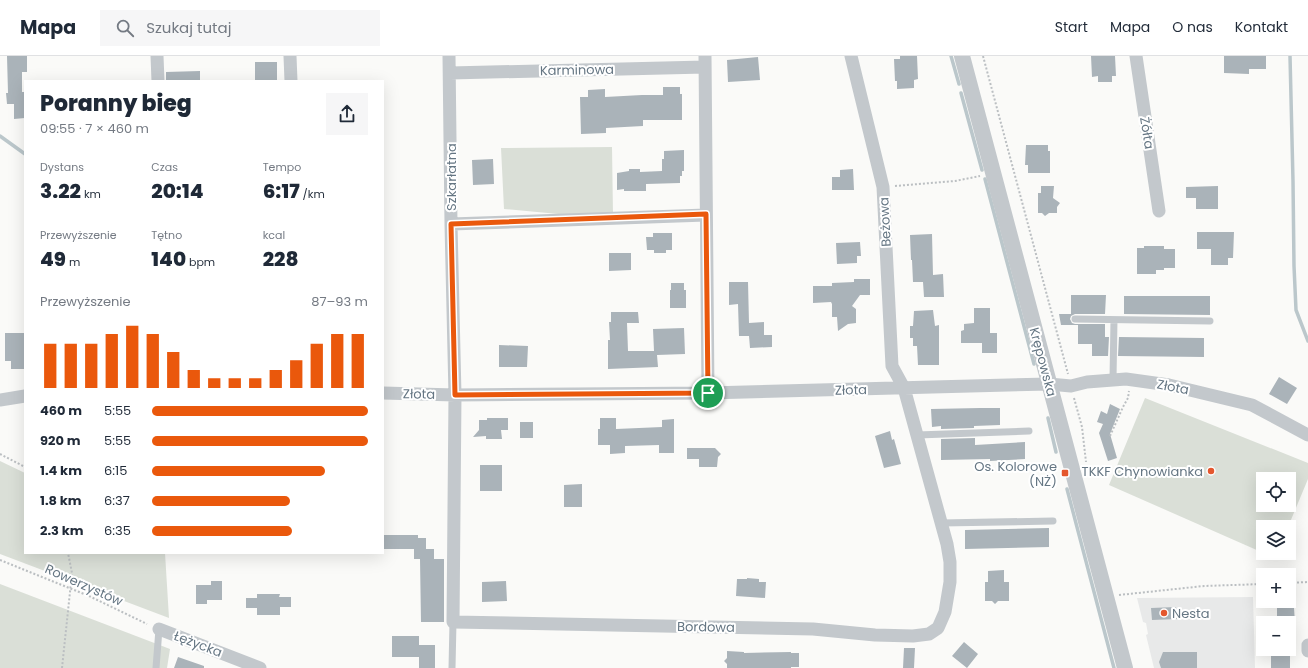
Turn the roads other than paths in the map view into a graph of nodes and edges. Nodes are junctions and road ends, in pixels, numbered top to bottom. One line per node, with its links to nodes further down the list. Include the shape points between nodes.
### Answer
1 (158, 56): 9 (street)
2 (290, 56): 10 (street)
3 (449, 56): 8 (street, Szkarłatna)
4 (851, 56): 19 (street, Beżowa, via 883,187 892,366)
5 (962, 56): 18 (street, Krępowska)
6 (1136, 56): 11 (street, Żółta)
7 (705, 62): 8 (street, Karminowa); 12 (street, Karminowa)
8 (450, 73): 13 (street, Szkarłatna)
9 (158, 80)
10 (291, 80)
11 (1159, 210)
12 (706, 214): 13 (street); 20 (street, Karminowa)
13 (451, 224): 22 (street, Szkarłatna)
14 (1075, 319): 15 (lane)
15 (1114, 320): 16 (lane); 17 (lane)
16 (1210, 321)
17 (1113, 379): 18 (street, Złota, via 1071,386); 27 (street, Złota, via 1169,385 1252,405)
18 (1049, 384): 19 (street, Złota); 37 (street, Krępowska)
19 (904, 388): 20 (street, Złota); 26 (street, Bordowa)
20 (708, 393): 22 (street, Złota)
21 (384, 394): 22 (street, Złota)
22 (455, 395): 30 (street)
23 (24, 396): 24 (street)
24 (0, 400)
25 (1029, 432): 26 (lane)
26 (917, 435): 29 (street, Bordowa)
27 (1308, 435)
28 (1052, 521): 29 (lane)
29 (941, 523): 30 (street, Bordowa, via 950,562 950,582 945,612 938,628 929,634 913,636 813,629)
30 (453, 622): 36 (lane)
31 (159, 630): 34 (lane); 35 (street, Łężycka)
32 (1308, 645): 33 (street)
33 (1308, 651)
34 (156, 668)
35 (260, 668)
36 (452, 668)
37 (1125, 668)

